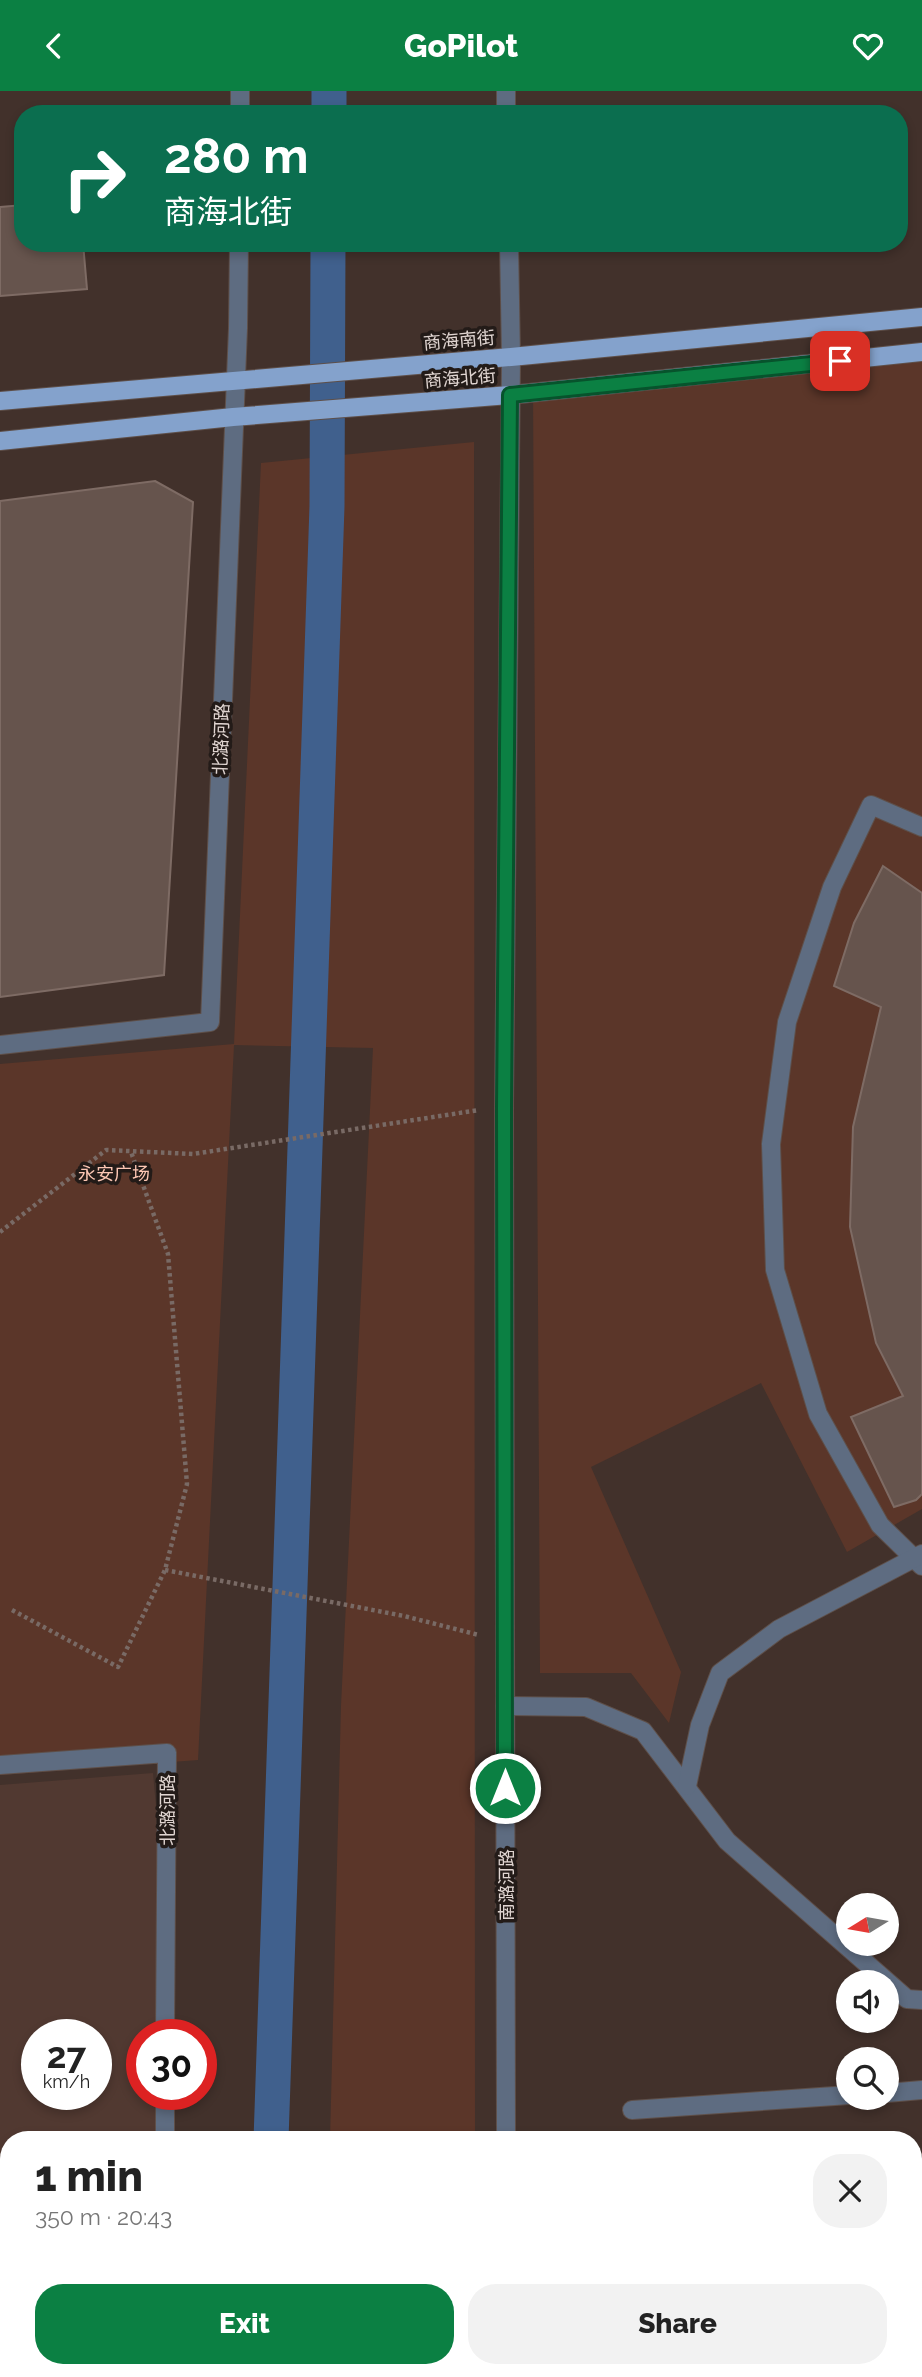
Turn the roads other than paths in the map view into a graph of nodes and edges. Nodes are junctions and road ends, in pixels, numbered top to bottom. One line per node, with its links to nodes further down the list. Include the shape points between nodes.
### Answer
1 (239, 252): 6 (street, 北潞河路)
2 (509, 252): 5 (street, 南潞河路)
3 (922, 317): 5 (main road, 商海南街)
4 (922, 352): 7 (main road, 商海北街)
5 (510, 357): 6 (main road, 商海南街); 7 (street, 南潞河路)
6 (236, 381): 8 (main road, 商海南街); 9 (street, 北潞河路)
7 (510, 395): 9 (main road, 商海北街); 14 (street, 南潞河路)
8 (0, 401)
9 (233, 417): 10 (main road, 商海北街); 12 (street, 北潞河路, via 211,1022)
10 (0, 441)
11 (922, 827): 13 (street, via 871,805 832,887 788,1022 771,1144 775,1270 818,1413 880,1525)
12 (0, 1045)
13 (919, 1559): 16 (street, via 779,1629 720,1673 700,1725)
14 (505, 1706): 16 (street, via 586,1707 643,1731); 25 (street, 南潞河路)
15 (0, 1765): 18 (street, 北潞河路, via 167,1753)
16 (687, 1786): 17 (street, via 727,1841 907,1999)
17 (922, 2000)
18 (165, 2019)
19 (922, 2090): 20 (street)
20 (899, 2091)
21 (836, 2096): 23 (street)
22 (165, 2110): 24 (street)
23 (632, 2111)
24 (165, 2131)
25 (506, 2131)

